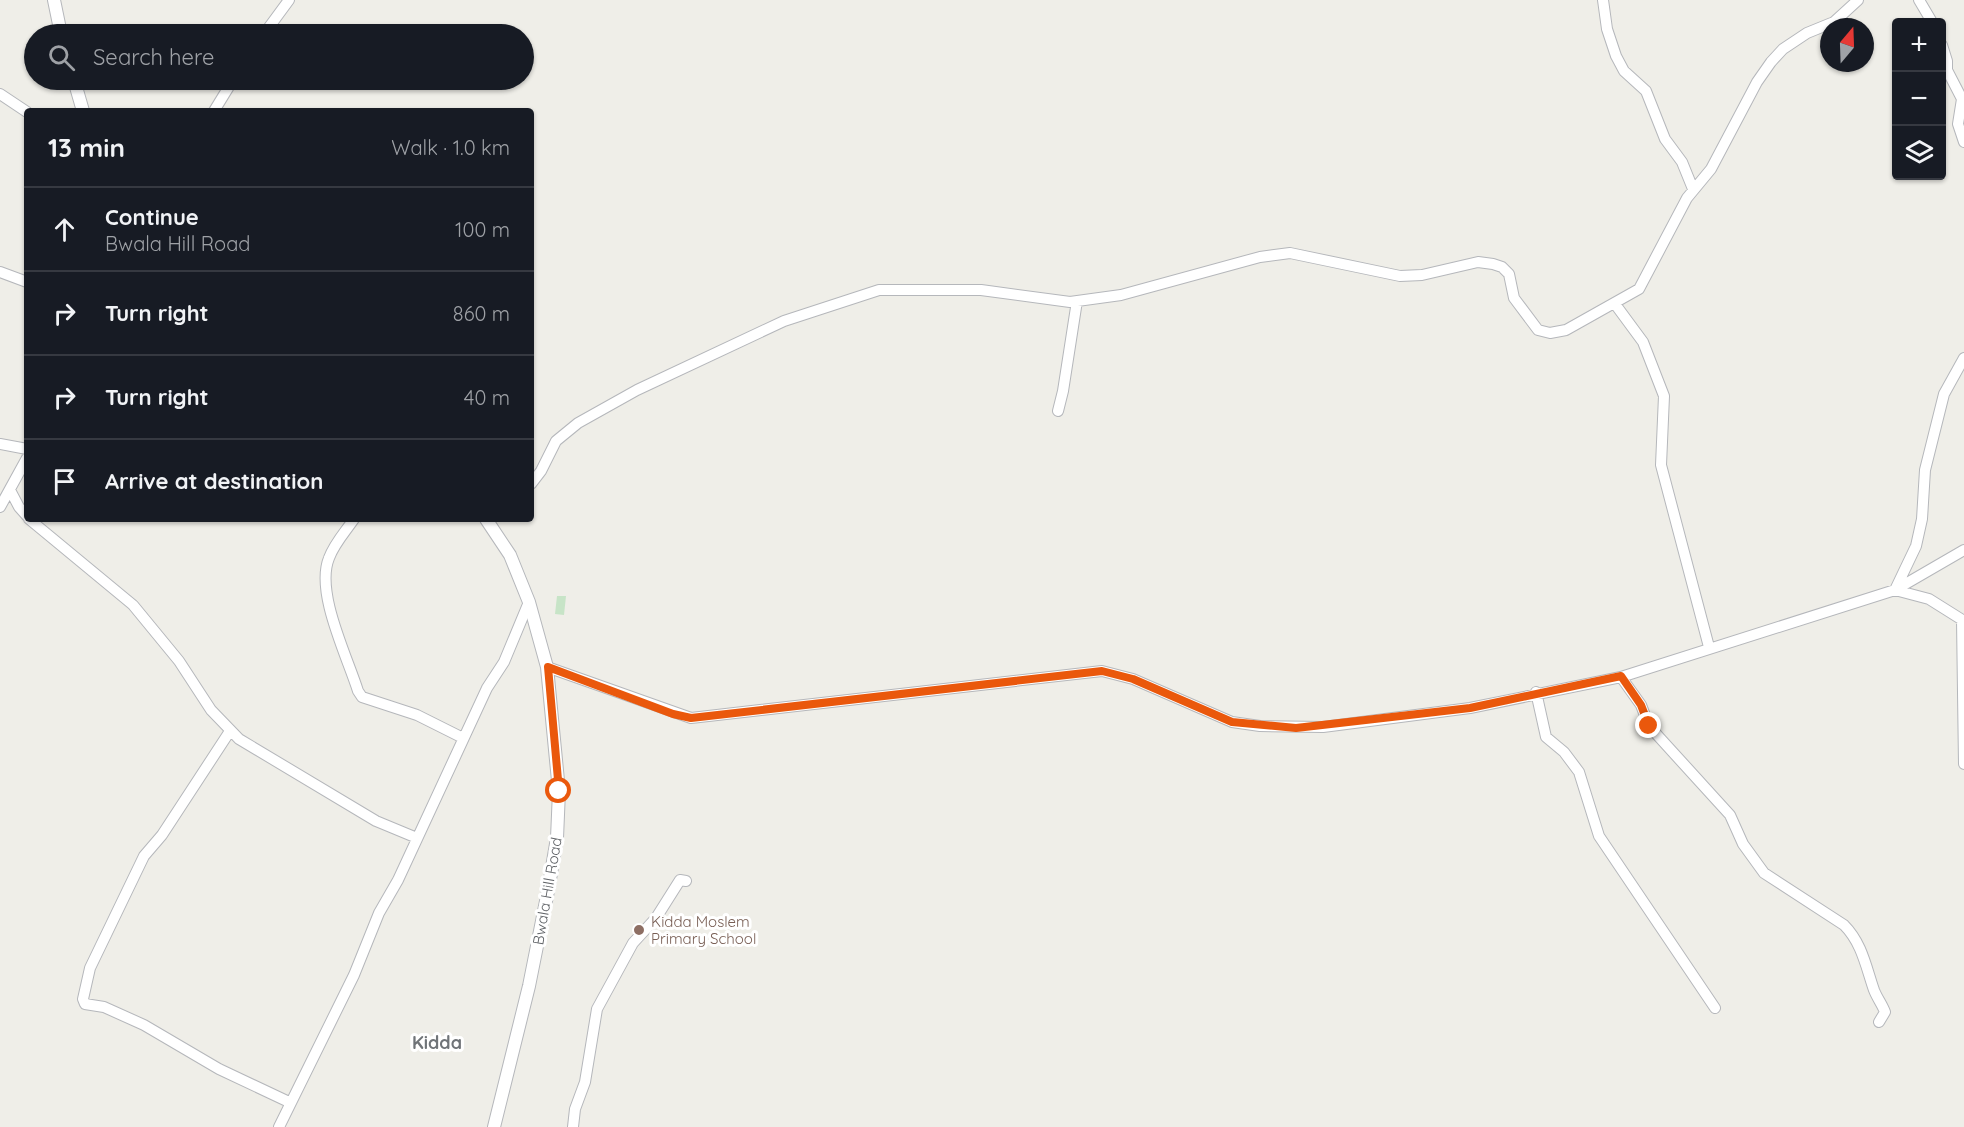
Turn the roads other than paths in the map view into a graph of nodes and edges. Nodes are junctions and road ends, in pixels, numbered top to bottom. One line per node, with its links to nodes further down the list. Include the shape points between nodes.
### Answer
1 (54, 0): 7 (street)
2 (289, 0): 8 (street)
3 (1603, 0): 17 (street, via 1616,56 1624,71 1646,91 1665,140 1682,162)
4 (1858, 0): 17 (street, via 1834,22 1807,33 1771,62 1711,169)
5 (1919, 0): 6 (street)
6 (1930, 18)
7 (59, 24)
8 (271, 24)
9 (1946, 58): 16 (street, via 1947,70 1962,99 1958,124)
10 (77, 90): 13 (street)
11 (227, 90): 14 (street)
12 (0, 94): 15 (street)
13 (82, 108)
14 (216, 108)
15 (24, 110)
16 (1964, 142)
17 (1693, 189): 21 (street, via 1639,289)
18 (0, 272): 19 (street)
19 (24, 281)
20 (1077, 301): 21 (street, via 1121,295 1260,257 1290,253 1400,276 1478,262 1493,264 1509,274 1514,298 1525,316 1538,330 1550,333 1566,330); 23 (street); 27 (street, via 1059,302 981,290 879,291 784,321 637,390 578,423 556,441)
21 (1615, 304): 38 (street, via 1643,342 1664,396 1661,465)
22 (1964, 358): 35 (street, via 1944,394 1924,470 1922,519 1916,546)
23 (1058, 411)
24 (0, 444): 25 (street)
25 (24, 448)
26 (24, 464): 28 (street)
27 (534, 480)
28 (10, 490): 29 (street); 30 (street)
29 (0, 507)
30 (24, 513)
31 (33, 522): 42 (street, via 133,605)
32 (352, 522): 43 (street, via 332,551 325,574 328,600 358,691 362,697 417,715)
33 (488, 522): 36 (street, Bwala Hill Road, via 510,555)
34 (1964, 550): 35 (street)
35 (1895, 590): 37 (street, via 1929,599); 38 (street)
36 (529, 602): 39 (street, Bwala Hill Road); 43 (street, via 504,662)
37 (1963, 620): 44 (street)
38 (1709, 647): 40 (street)
39 (548, 667): 41 (street, via 691,718 1102,671 1133,679 1232,722 1296,728 1470,708); 51 (street, Bwala Hill Road, via 559,791 557,838 529,986)
40 (1621, 676): 41 (street); 48 (street, via 1641,705 1649,726 1730,815 1743,844 1764,873 1844,925 1854,936 1875,994 1882,1002 1884,1012)
41 (1536, 692): 47 (street, via 1546,737 1579,772 1599,837)
42 (230, 731): 45 (street, via 375,821); 49 (street, via 144,856 90,968 83,999 85,1004 104,1007 144,1025 219,1069)
43 (464, 738): 45 (street)
44 (1964, 764)
45 (417, 838): 49 (street, via 379,913 354,975)
46 (686, 881): 52 (street, via 680,880 656,918 633,943 597,1009)
47 (1715, 1008)
48 (1879, 1022)
49 (289, 1102): 50 (street)
50 (279, 1127)
51 (494, 1127)
52 (573, 1127)

